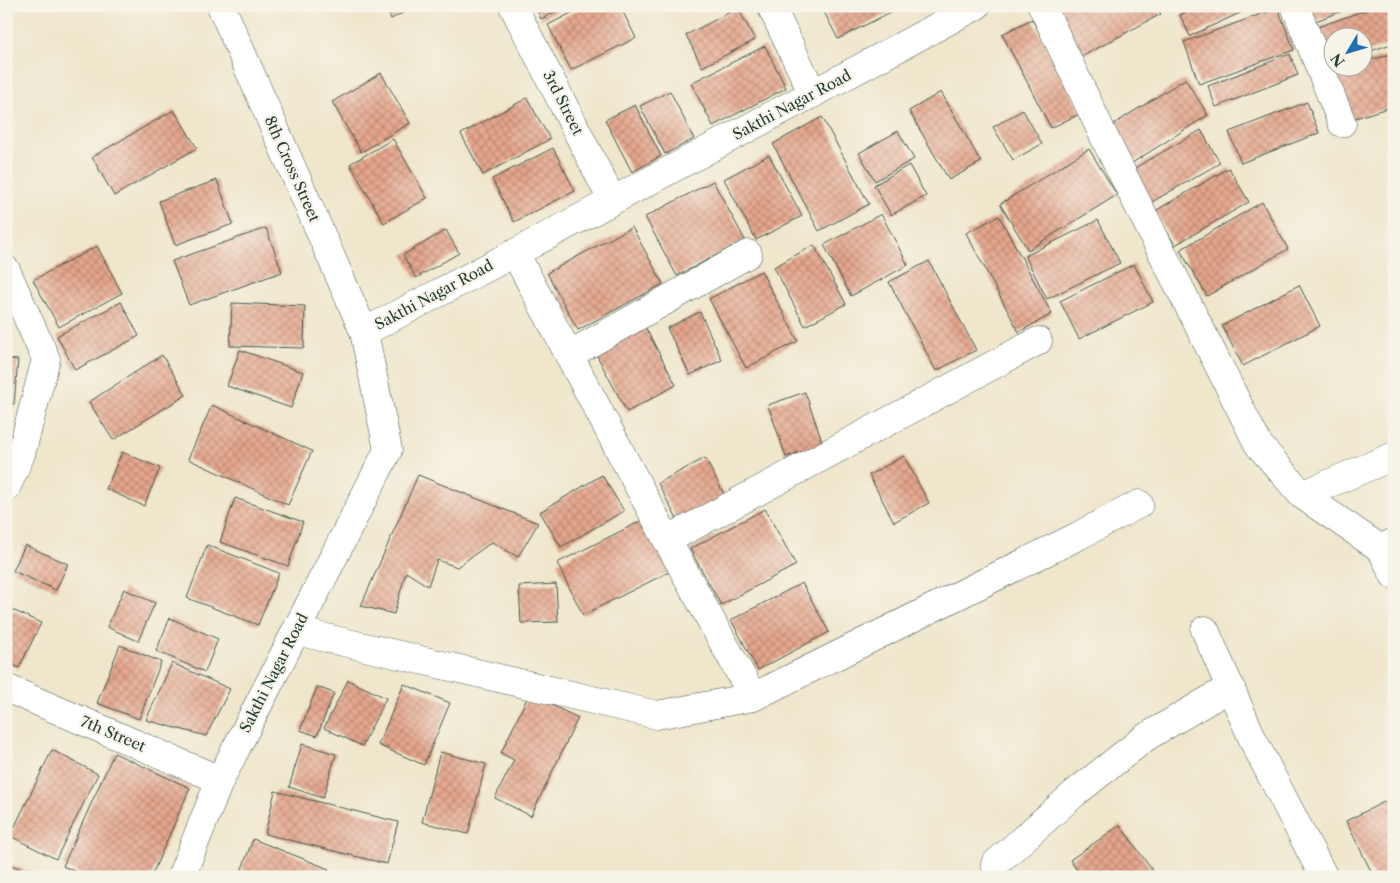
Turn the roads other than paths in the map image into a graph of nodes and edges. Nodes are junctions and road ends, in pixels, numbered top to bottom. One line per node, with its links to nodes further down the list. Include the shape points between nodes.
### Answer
1 (221, 6): 13 (street, 8th Cross Street)
2 (513, 6): 9 (street, 3rd Street)
3 (771, 6): 7 (street)
4 (976, 6): 7 (street, Sakthi Nagar Road)
5 (1042, 6): 19 (street, via 1107,144 1258,444)
6 (1295, 6): 8 (street)
7 (813, 94): 9 (street, Sakthi Nagar Road)
8 (1342, 123)
9 (612, 200): 10 (street, Sakthi Nagar Road)
10 (515, 253): 13 (street, Sakthi Nagar Road); 15 (street)
11 (748, 254): 15 (street)
12 (6, 270): 16 (street, via 46,360)
13 (364, 332): 25 (street, Sakthi Nagar Road, via 388,450)
14 (1038, 341): 21 (street)
15 (569, 355): 21 (street)
16 (13, 451): 18 (street)
17 (1394, 456): 19 (street)
18 (6, 488)
19 (1302, 495): 22 (street)
20 (1139, 504): 28 (street)
21 (667, 540): 28 (street)
22 (1387, 546): 23 (street)
23 (1394, 575)
24 (1205, 630): 26 (street)
25 (296, 631): 28 (street, via 657,715); 29 (street, Sakthi Nagar Road)
26 (1230, 687): 30 (street, via 1146,737 1075,793); 32 (street, via 1254,742)
27 (6, 688): 29 (street, 7th Street)
28 (752, 697)
29 (220, 780): 31 (street, Sakthi Nagar Road)
30 (993, 872)
31 (181, 877)
32 (1324, 877)

